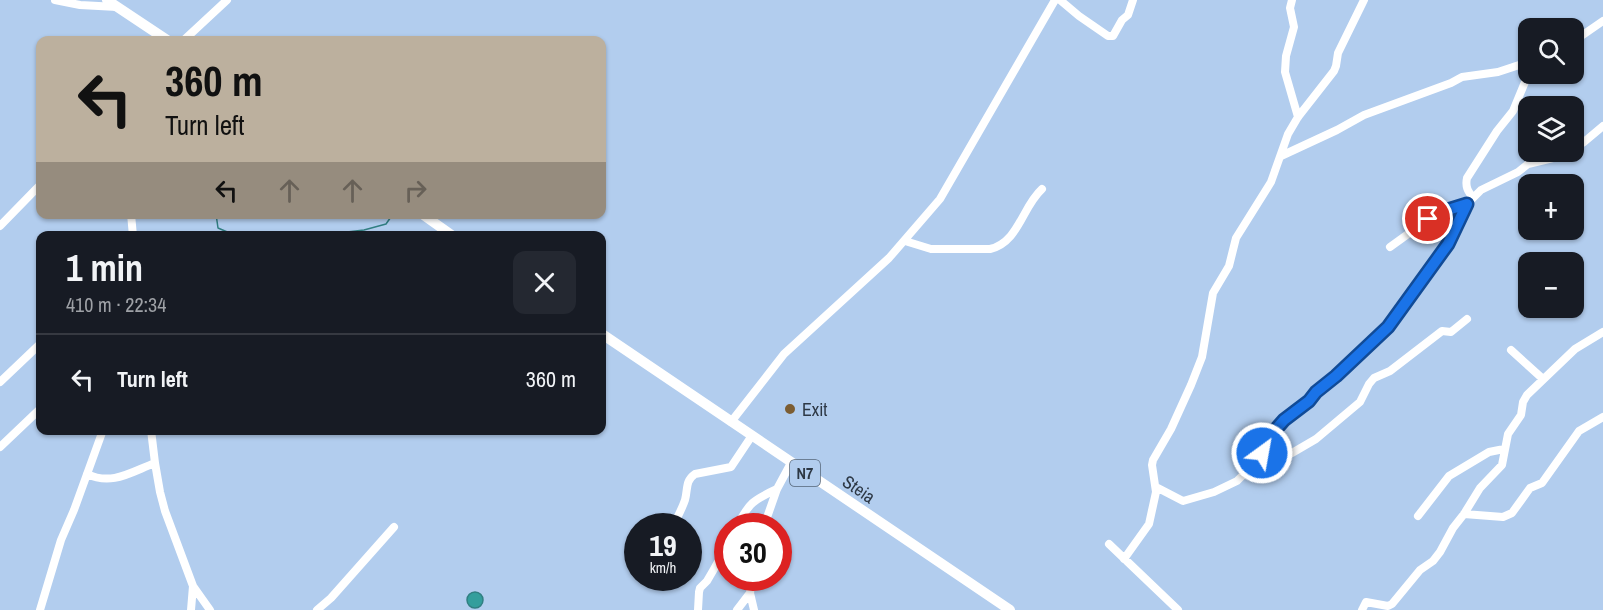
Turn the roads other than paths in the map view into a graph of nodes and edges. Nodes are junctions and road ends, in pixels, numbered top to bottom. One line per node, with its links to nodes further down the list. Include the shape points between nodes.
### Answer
1 (55, 0): 9 (street)
2 (107, 0): 9 (main road)
3 (227, 0): 13 (street)
4 (1055, 0): 27 (street, via 945,191)
5 (1060, 0): 6 (street, via 1108,36 1113,36 1128,15)
6 (1133, 0)
7 (1292, 0): 16 (street, via 1294,27 1286,72)
8 (1364, 0): 16 (street, via 1338,53 1334,71)
9 (118, 8): 12 (main road)
10 (1603, 21): 11 (street)
11 (1584, 34)
12 (161, 36)
13 (188, 36)
14 (1518, 65): 19 (street, via 1462,77 1364,115)
15 (1524, 84): 23 (street, via 1513,111 1467,178)
16 (1298, 117): 19 (street)
17 (1603, 126): 18 (street)
18 (1584, 142)
19 (1281, 156): 48 (street, via 1271,182 1236,238 1227,270 1215,289 1202,357 1153,460)
20 (1537, 162): 23 (street, via 1484,187)
21 (36, 189): 25 (street)
22 (1042, 189): 27 (street, via 1008,240 999,247 931,249)
23 (1470, 201): 28 (street, via 1433,216); 44 (street, via 1448,244 1388,327 1284,420)
24 (429, 219): 26 (main road)
25 (0, 226)
26 (446, 231)
27 (905, 241): 38 (street, via 784,354)
28 (1390, 247)
29 (1467, 319): 44 (street, via 1451,332 1442,331 1374,378 1360,402 1316,439 1286,454)
30 (1603, 332): 34 (street, via 1575,349)
31 (606, 337): 38 (main road, Steia / N7)
32 (36, 348): 35 (street)
33 (1511, 350): 34 (street)
34 (1543, 379): 43 (street, via 1524,398 1521,415 1508,434)
35 (0, 382)
36 (36, 414): 42 (street)
37 (1603, 417): 53 (street, via 1579,431 1542,483 1530,488 1512,513 1503,517)
38 (731, 422): 41 (main road, Steia / N7)
39 (101, 435): 47 (street)
40 (151, 435): 45 (street)
41 (751, 437): 46 (main road, Steia / N7); 50 (street, via 731,468 691,477)
42 (0, 447)
43 (1504, 449): 53 (street, via 1502,465 1480,488); 54 (street, via 1489,452 1449,476)
44 (1262, 453): 48 (street, via 1237,481 1214,492 1183,501)
45 (154, 463): 47 (street, via 118,478); 59 (street, via 165,511)
46 (791, 463): 49 (street); 68 (main road, Steia / N7)
47 (87, 474): 61 (street, via 61,540)
48 (1156, 487): 57 (street, via 1149,524)
49 (777, 489): 51 (street, via 755,499); 52 (street)
50 (679, 513)
51 (745, 513)
52 (769, 513)
53 (1464, 514): 70 (street, via 1433,561 1420,570 1392,604 1366,603)
54 (1418, 516)
55 (394, 527): 64 (street)
56 (1109, 544): 57 (street)
57 (1124, 559): 69 (street)
58 (714, 569): 65 (street, via 700,588)
59 (193, 586): 62 (street); 63 (street)
60 (750, 593): 66 (street); 67 (street)
61 (40, 610)
62 (191, 610)
63 (210, 610)
64 (317, 610)
65 (698, 610)
66 (737, 610)
67 (754, 610)
68 (1010, 610)
69 (1178, 610)
70 (1362, 610)

